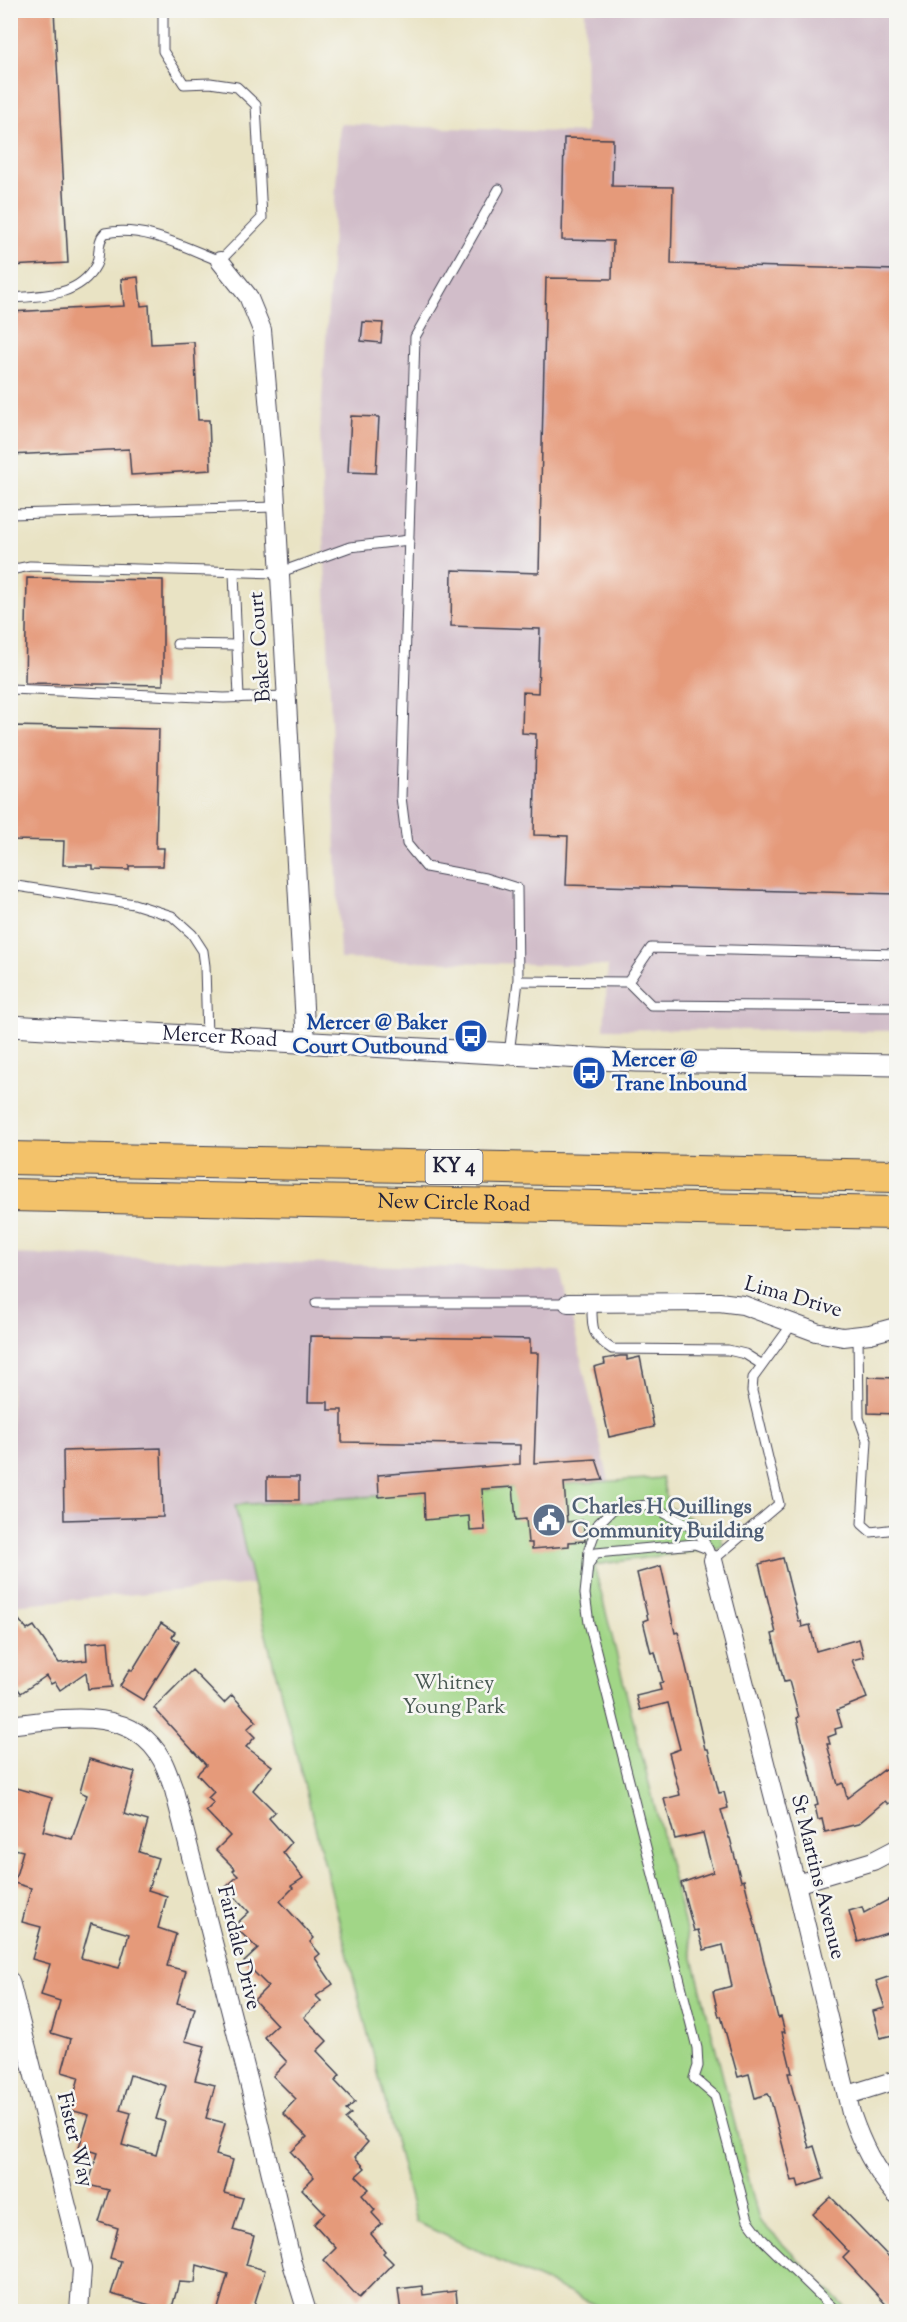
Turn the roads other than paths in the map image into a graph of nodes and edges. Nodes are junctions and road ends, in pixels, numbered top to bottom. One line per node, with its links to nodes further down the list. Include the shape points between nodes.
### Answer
1 (163, 10): 3 (lane, via 163,51 184,84 237,87 256,105 262,218)
2 (500, 189): 7 (lane, via 415,337)
3 (220, 261): 4 (lane, via 157,236 140,232 105,233 96,266 80,283 56,294); 5 (street, Baker Court, via 248,296 262,330)
4 (10, 298)
5 (275, 507): 6 (lane); 10 (street, Baker Court)
6 (10, 514)
7 (409, 540): 10 (lane, via 350,547); 18 (lane, via 400,796 407,844 426,867 517,888)
8 (10, 570): 9 (lane, via 30,566)
9 (234, 572): 10 (lane); 12 (lane)
10 (278, 573): 14 (street, Baker Court)
11 (177, 644): 12 (lane)
12 (237, 645): 15 (lane)
13 (10, 689): 15 (lane)
14 (286, 696): 15 (lane); 23 (street, Baker Court)
15 (239, 698)
16 (10, 885): 22 (lane, via 134,904 172,916 192,934 202,951)
17 (897, 954): 19 (lane, via 651,948)
18 (518, 981): 19 (lane); 24 (lane)
19 (627, 982): 20 (lane, via 651,1005)
20 (897, 1007)
21 (10, 1026): 22 (street, Mercer Road)
22 (207, 1038): 23 (street, Mercer Road)
23 (306, 1043): 24 (street, Mercer Road)
24 (509, 1054): 25 (street, Mercer Road, via 636,1061)
25 (897, 1065)
26 (10, 1158): 27 (highway, New Circle Road / KY 4)
27 (897, 1176)
28 (10, 1195): 29 (highway, New Circle Road / KY 4)
29 (897, 1213)
30 (592, 1302): 32 (street, Lima Drive); 33 (street, Lima Drive, via 719,1302 743,1305); 36 (lane, via 592,1325 597,1339 612,1349 728,1350)
31 (316, 1303): 32 (lane)
32 (568, 1303)
33 (793, 1323): 35 (street, Lima Drive, via 843,1337); 36 (lane)
34 (897, 1327): 35 (street, Lima Drive)
35 (858, 1335): 37 (lane, via 859,1419 867,1440 862,1524 871,1532)
36 (761, 1364): 38 (lane, via 753,1378 752,1391 779,1504)
37 (897, 1529)
38 (711, 1554): 39 (lane, via 695,1544 596,1554); 39 (lane, via 698,1531 647,1505 613,1509 598,1524); 42 (street, St Martins Avenue)
39 (588, 1565): 49 (lane, via 585,1594 589,1623 697,2048 694,2078 715,2096 748,2220 763,2240)
40 (10, 1725): 48 (street, Fairdale Drive, via 75,1718 123,1724 140,1734 163,1760 174,1790)
41 (897, 1848): 42 (street, via 873,1861)
42 (796, 1884): 45 (street, St Martins Avenue)
43 (10, 1981): 47 (street, Fister Way, via 82,2269)
44 (897, 2080): 45 (street)
45 (848, 2095): 46 (street, St Martins Avenue, via 860,2140 878,2173)
46 (897, 2195)
47 (79, 2312)
48 (307, 2312)
49 (837, 2312)

